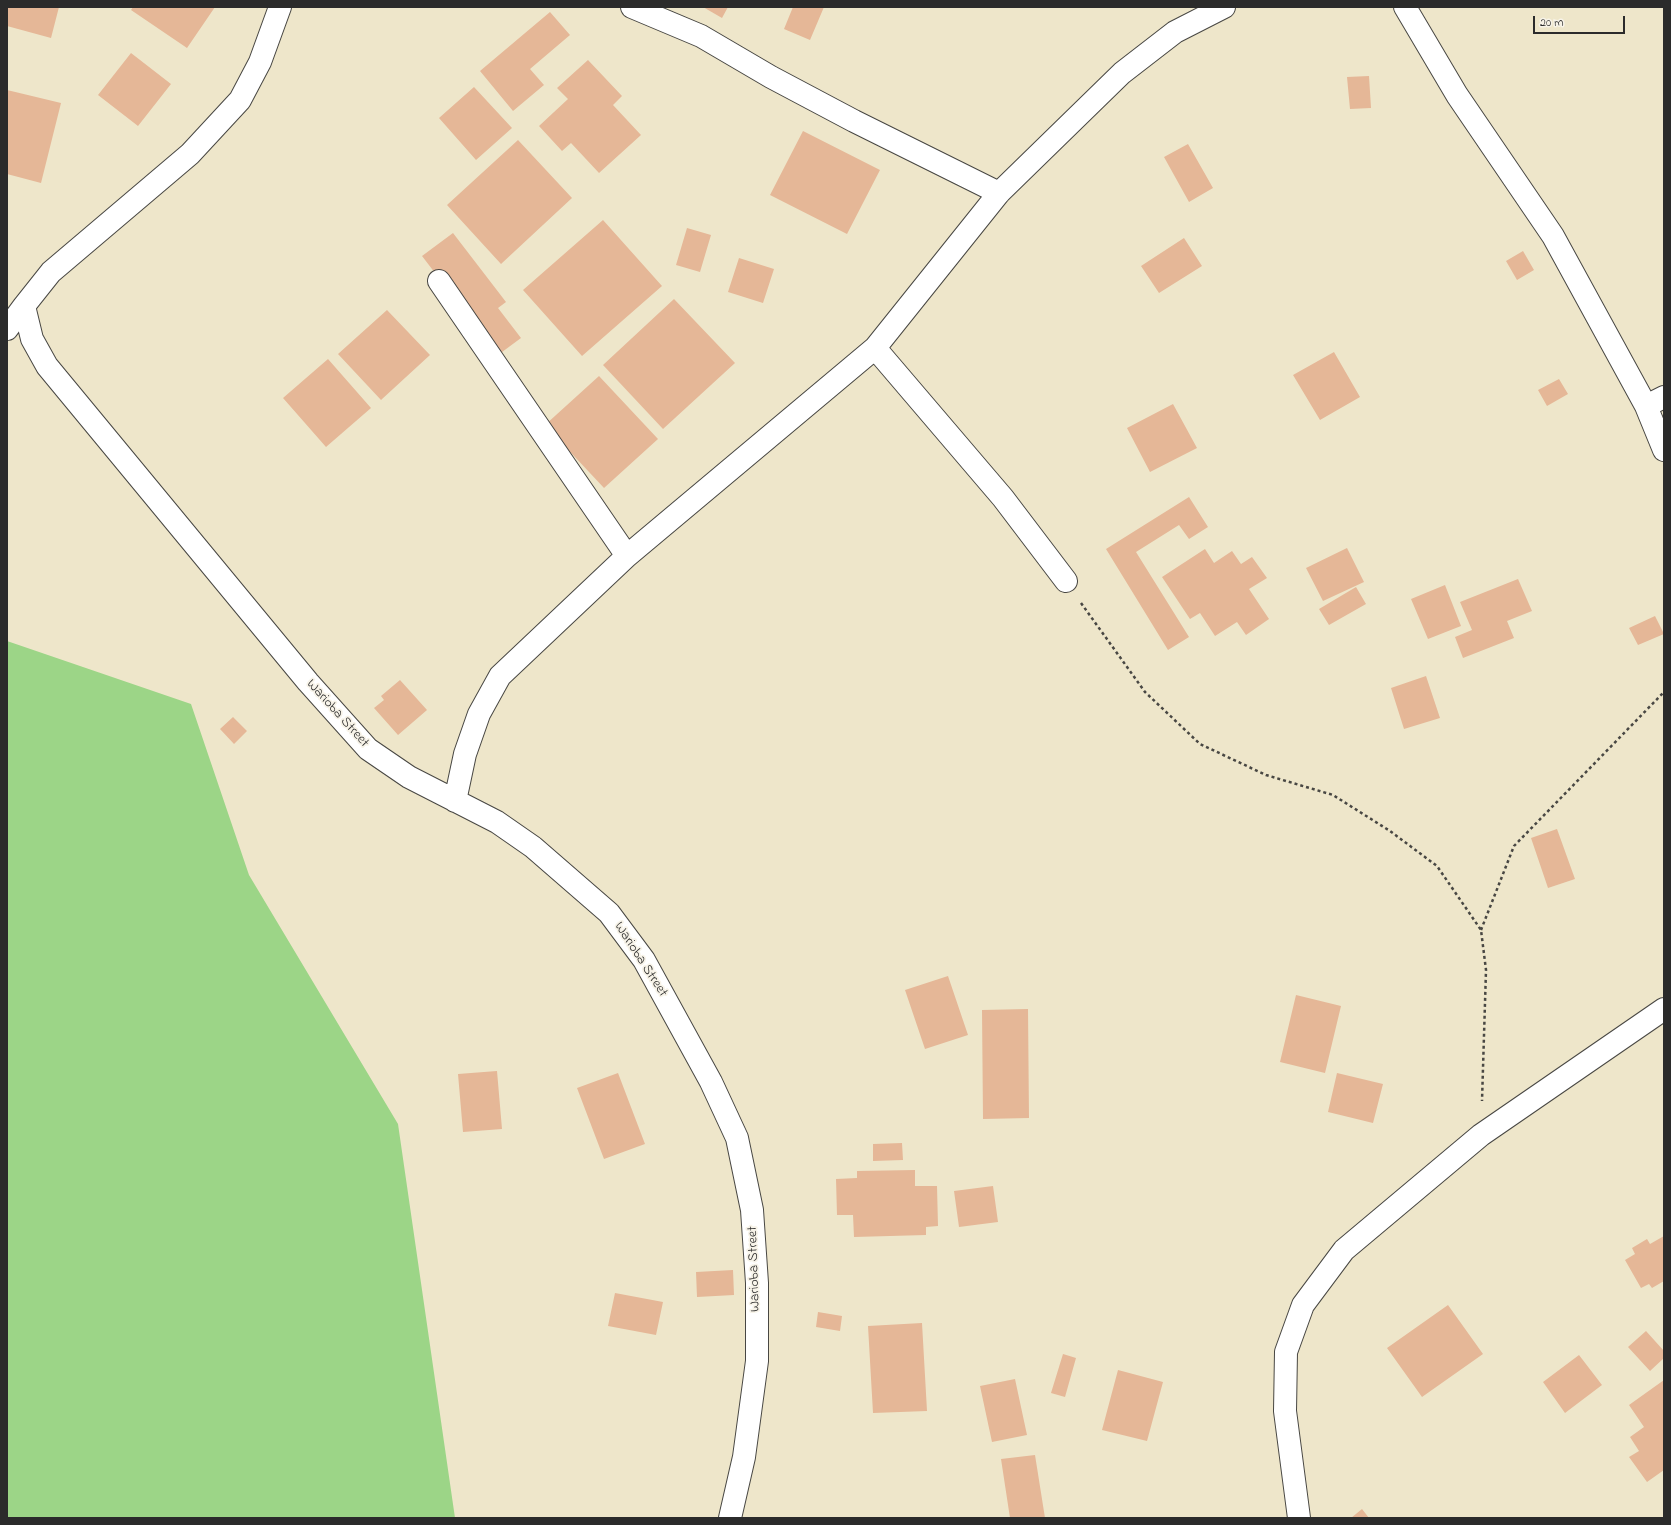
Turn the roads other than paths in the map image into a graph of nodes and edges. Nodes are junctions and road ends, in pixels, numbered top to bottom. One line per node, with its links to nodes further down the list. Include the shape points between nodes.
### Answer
1 (280, 7): 7 (street, via 260,62 240,100 190,154 51,272)
2 (632, 7): 5 (street, via 701,36 771,77)
3 (1224, 7): 5 (street, via 1175,32 1122,73)
4 (1405, 7): 10 (street, via 1457,95 1553,236)
5 (999, 193): 9 (street)
6 (439, 281): 12 (street)
7 (24, 306): 8 (street); 14 (street, Warioba Street, via 32,339 47,366 308,682 368,750 409,777)
8 (7, 329)
9 (875, 348): 12 (street); 13 (street, via 1003,498)
10 (1655, 402): 11 (street)
11 (1664, 450)
12 (627, 556): 14 (street, via 500,676 479,714 465,754)
13 (1066, 581)
14 (455, 801): 16 (street, Warioba Street, via 497,822 533,847 609,913 644,960 668,1002 711,1082 737,1138 752,1210 757,1282 758,1361 744,1457)
15 (1664, 1009): 17 (street, via 1481,1135 1344,1250 1303,1305 1286,1352 1285,1411)
16 (730, 1518)
17 (1299, 1518)

